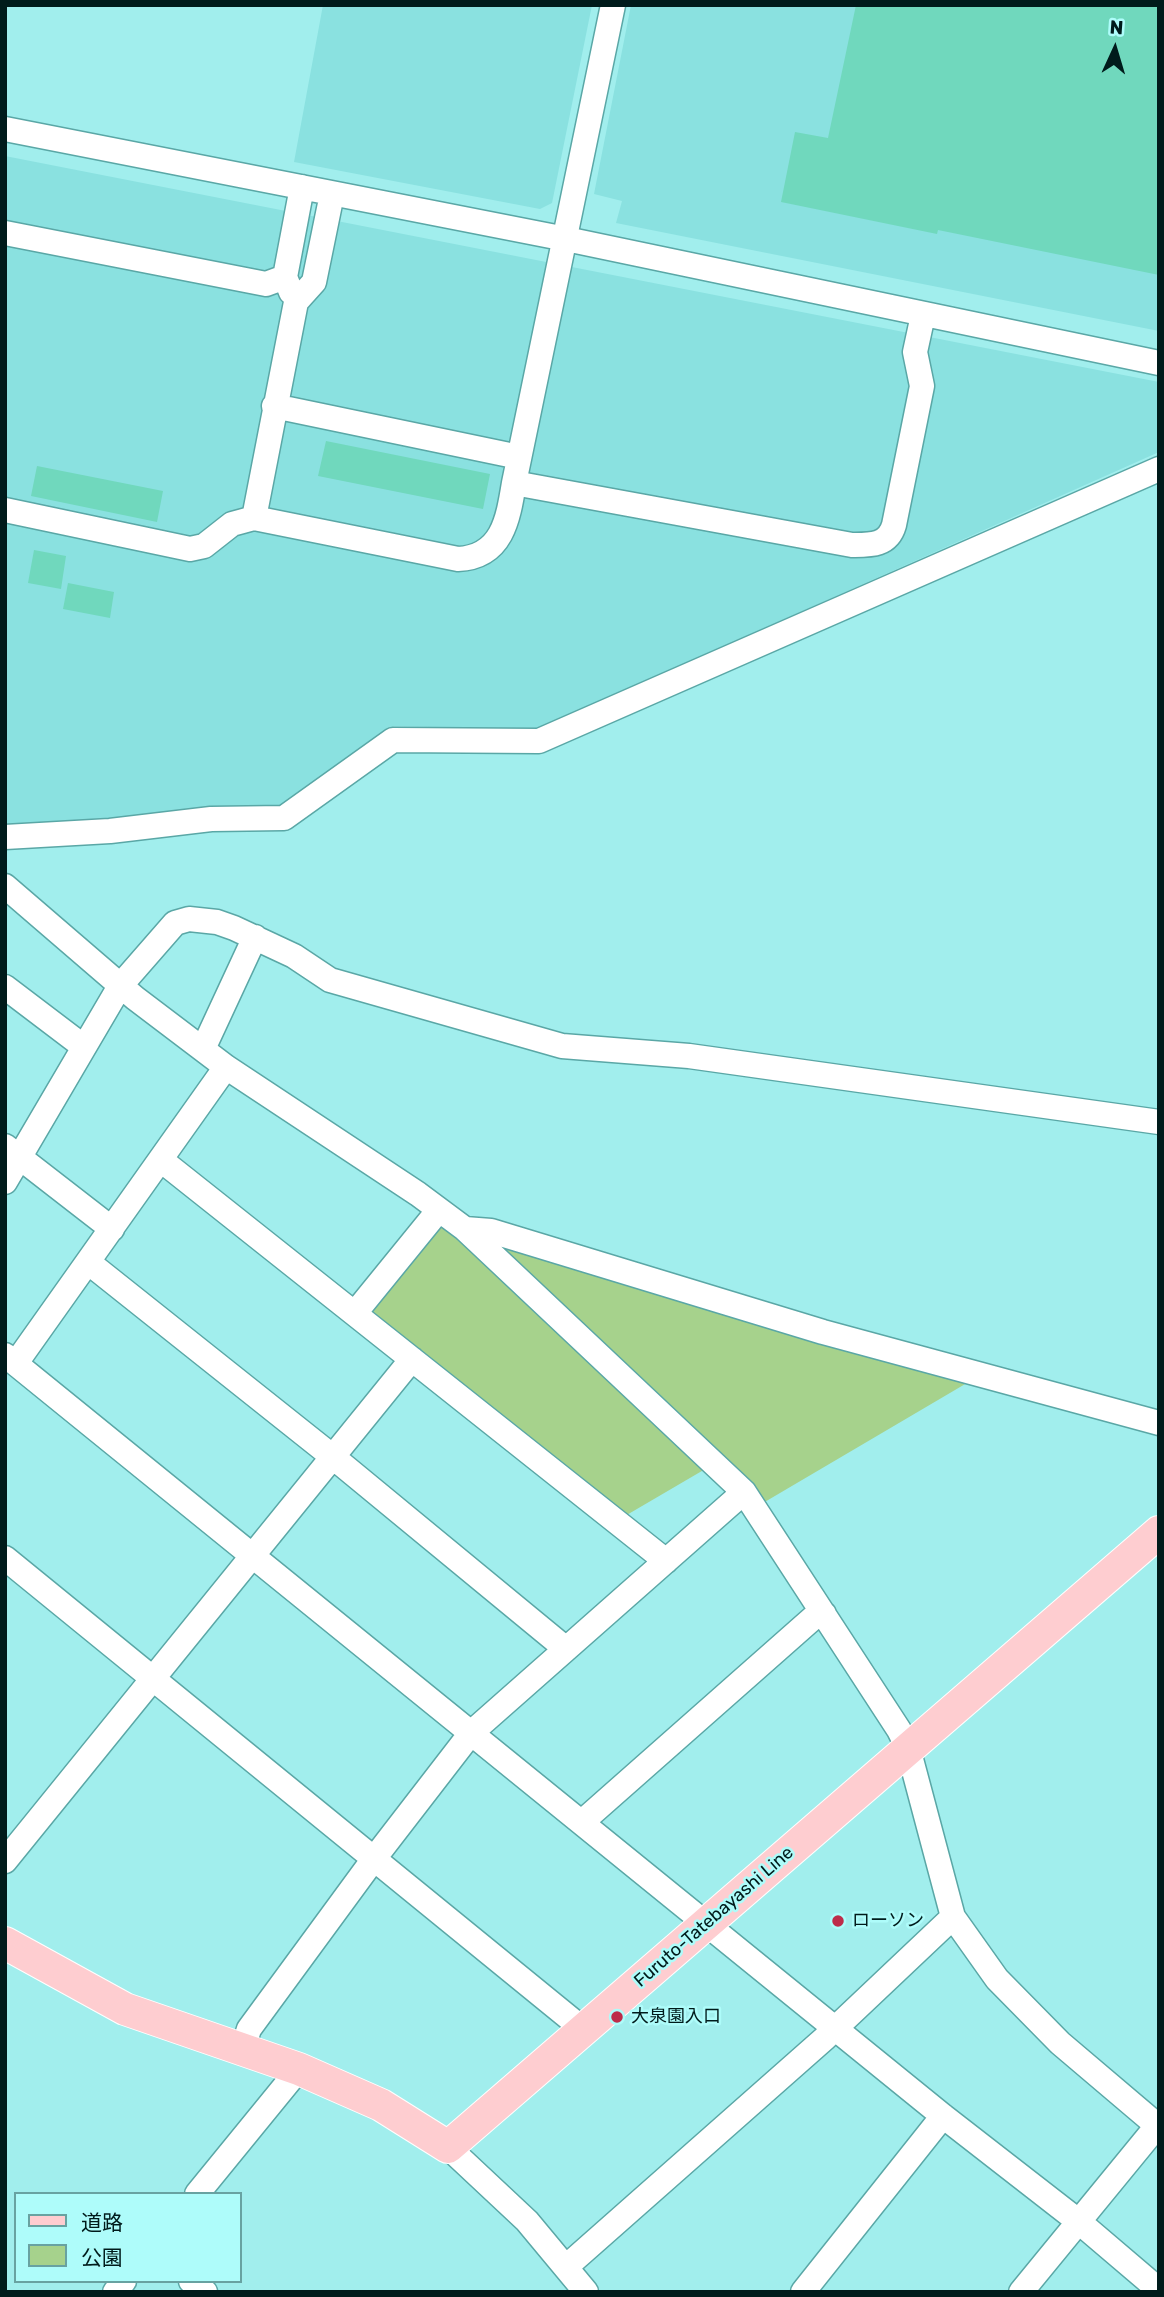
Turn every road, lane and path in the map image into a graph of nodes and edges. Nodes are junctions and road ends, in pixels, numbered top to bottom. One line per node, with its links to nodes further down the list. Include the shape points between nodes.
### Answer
1 (613, 5): 6 (street)
2 (5, 129): 3 (street)
3 (302, 187): 4 (street); 7 (street)
4 (332, 194): 6 (street); 8 (street, via 314,282)
5 (5, 233): 7 (street, via 266,284)
6 (566, 239): 9 (street); 12 (street)
7 (285, 277): 8 (street)
8 (296, 302): 11 (street)
9 (923, 315): 10 (street); 14 (street, via 915,352 922,386 894,525 884,541 852,545)
10 (1159, 363)
11 (274, 406): 12 (street); 16 (street)
12 (519, 457): 14 (street)
13 (1159, 468): 17 (street, via 539,741 393,740 284,818 211,819)
14 (514, 483): 16 (street, via 500,538 486,553 472,559)
15 (5, 510): 16 (street, via 190,549 204,546 232,524)
16 (254, 518)
17 (5, 837)
18 (5, 887): 21 (street)
19 (255, 937): 21 (street, via 217,922 182,920); 23 (street); 25 (street, via 330,980 562,1046 702,1058)
20 (5, 986): 22 (street)
21 (120, 986): 22 (street); 23 (street)
22 (84, 1047): 26 (street)
23 (203, 1049): 24 (street)
24 (226, 1068): 27 (street); 29 (street)
25 (1159, 1122)
26 (13, 1152): 28 (street); 30 (street)
27 (161, 1160): 30 (street); 33 (street)
28 (5, 1182)
29 (438, 1211): 31 (street); 33 (street)
30 (112, 1229): 32 (street)
31 (465, 1229): 36 (street, via 491,1231 823,1332); 38 (street)
32 (88, 1262): 34 (street); 37 (street)
33 (355, 1313): 35 (street)
34 (11, 1359): 40 (street)
35 (412, 1359): 37 (street); 42 (street)
36 (1159, 1423)
37 (333, 1457): 40 (street); 44 (street)
38 (744, 1492): 42 (street); 43 (street)
39 (1159, 1532): 47 (main road, Furuto-Tatebayashi Line)
40 (252, 1557): 45 (street); 46 (street)
41 (5, 1558): 45 (street)
42 (666, 1561): 44 (street)
43 (824, 1614): 47 (street); 48 (street, via 803,1627)
44 (566, 1648): 46 (street)
45 (153, 1679): 49 (street); 50 (street)
46 (471, 1733): 48 (street); 49 (street)
47 (908, 1748): 51 (street); 52 (main road, Furuto-Tatebayashi Line)
48 (582, 1822): 52 (street)
49 (373, 1860): 55 (street); 56 (street, via 249,2029)
50 (5, 1861)
51 (953, 1917): 54 (street); 59 (street, via 998,1979 1060,2043)
52 (706, 1924): 54 (street); 55 (main road, Furuto-Tatebayashi Line)
53 (5, 1943): 56 (main road, via 125,2009)
54 (835, 2028): 58 (street); 63 (street)
55 (584, 2030): 60 (main road, Furuto-Tatebayashi Line)
56 (242, 2051): 57 (main road)
57 (299, 2069): 60 (main road, via 382,2105); 61 (street)
58 (943, 2116): 62 (street); 66 (street)
59 (1158, 2126): 62 (street)
60 (448, 2147): 63 (street, via 527,2221)
61 (199, 2192)
62 (1078, 2221): 64 (street); 67 (street)
63 (566, 2266): 65 (street)
64 (1159, 2290)
65 (586, 2292)
66 (803, 2292)
67 (1021, 2292)

